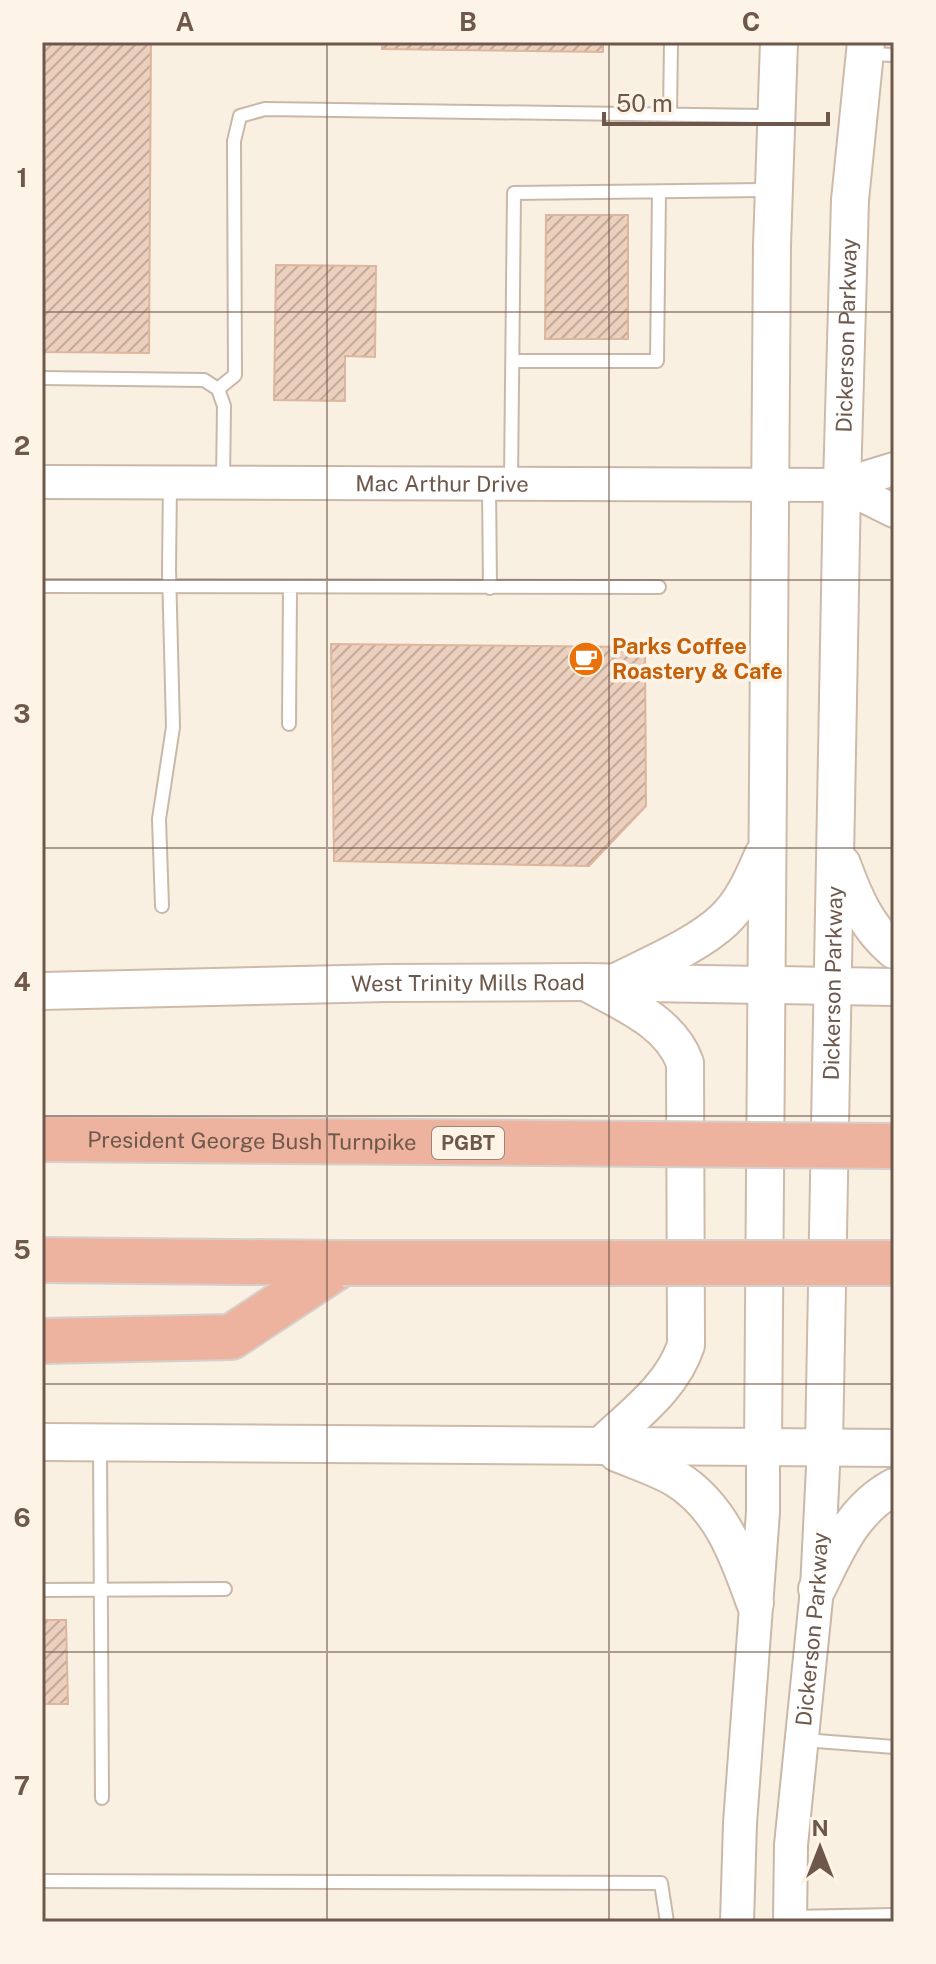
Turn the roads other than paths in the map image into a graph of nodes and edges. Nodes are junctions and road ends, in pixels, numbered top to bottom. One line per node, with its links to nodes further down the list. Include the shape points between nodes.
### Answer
1 (671, 42): 4 (lane)
2 (779, 42): 5 (main road)
3 (875, 50): 17 (main road, Dickerson Parkway, via 850,200)
4 (670, 115): 5 (lane); 10 (lane, via 265,109 240,116 234,141 235,375)
5 (776, 116): 6 (main road)
6 (774, 190): 7 (lane); 16 (main road)
7 (659, 192): 8 (lane, via 514,193); 8 (lane, via 657,361)
8 (513, 361): 15 (lane)
9 (42, 378): 10 (lane, via 204,380)
10 (218, 389): 13 (lane, via 224,406)
11 (894, 469): 17 (street, Mac Arthur Drive)
12 (42, 482): 14 (street, Mac Arthur Drive)
13 (223, 482): 14 (street, Mac Arthur Drive); 15 (street, Mac Arthur Drive)
14 (170, 483): 21 (lane)
15 (500, 484): 16 (street, Mac Arthur Drive); 23 (lane)
16 (770, 485): 17 (street, Mac Arthur Drive); 25 (main road)
17 (842, 485): 18 (street, Mac Arthur Drive); 26 (main road, Dickerson Parkway)
18 (894, 511)
19 (42, 586): 21 (lane)
20 (659, 587): 23 (lane)
21 (169, 588): 22 (lane); 27 (lane, via 173,727 159,819)
22 (290, 588): 23 (lane); 24 (lane)
23 (490, 588)
24 (289, 724)
25 (766, 846): 29 (main road, via 749,888 724,919 679,950); 30 (main road)
26 (837, 849): 28 (main road, via 853,895 877,936); 31 (main road, Dickerson Parkway)
27 (162, 906)
28 (894, 950)
29 (600, 982): 30 (main road, West Trinity Mills Road); 33 (main road, West Trinity Mills Road); 42 (main road, via 666,1031 685,1063 686,1345 670,1380)
30 (768, 985): 31 (main road, West Trinity Mills Road); 43 (main road)
31 (834, 986): 32 (main road, West Trinity Mills Road); 44 (main road, Dickerson Parkway)
32 (894, 987)
33 (42, 991)
34 (42, 1139): 35 (highway, President George Bush Turnpike / PGBT, bridge)
35 (894, 1146)
36 (42, 1260): 37 (highway)
37 (343, 1263): 38 (highway, bridge); 39 (highway, via 231,1337)
38 (894, 1263)
39 (42, 1341)
40 (42, 1442): 41 (main road)
41 (100, 1442): 42 (main road); 50 (lane)
42 (601, 1446): 43 (main road); 51 (main road, via 676,1479 717,1516)
43 (763, 1447): 44 (main road); 51 (street)
44 (824, 1447): 45 (main road); 48 (street, Dickerson Parkway)
45 (894, 1448)
46 (894, 1487): 48 (main road, via 850,1524)
47 (225, 1589): 50 (lane)
48 (817, 1589): 52 (street, Dickerson Parkway)
49 (42, 1590): 50 (lane)
50 (100, 1591): 54 (lane)
51 (755, 1603): 60 (street)
52 (801, 1740): 53 (lane); 57 (street, Dickerson Parkway)
53 (894, 1747)
54 (102, 1798)
55 (42, 1881): 59 (lane, via 661,1883)
56 (894, 1915): 58 (lane)
57 (790, 1919): 58 (lane)
58 (872, 1919)
59 (667, 1922)
60 (737, 1922)

